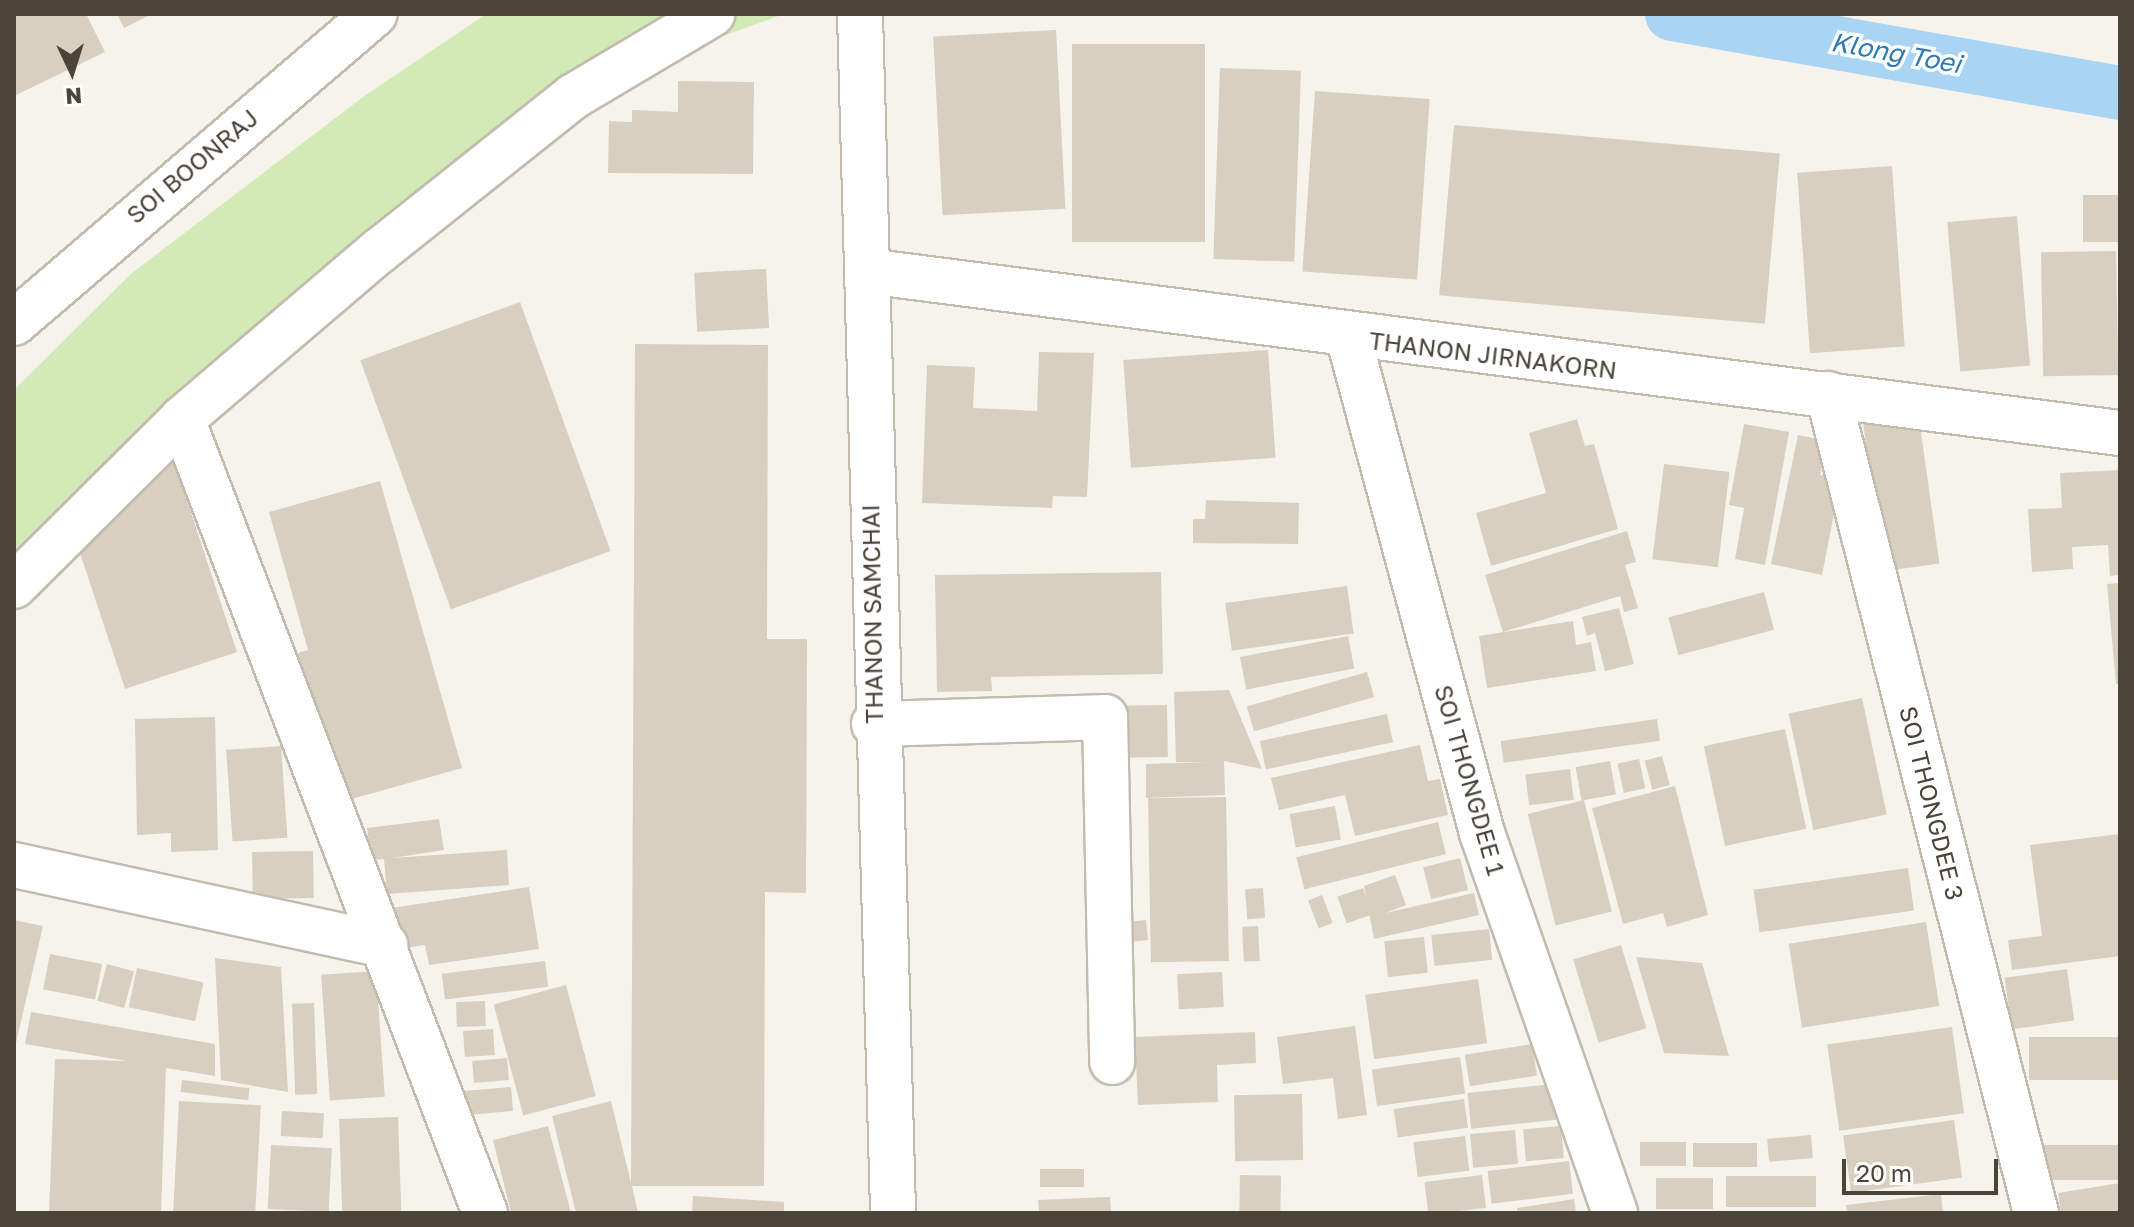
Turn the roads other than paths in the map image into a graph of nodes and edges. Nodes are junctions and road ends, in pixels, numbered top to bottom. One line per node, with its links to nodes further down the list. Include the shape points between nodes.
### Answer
1 (375, 14): 5 (street, SOI BOONRAJ)
2 (712, 14): 8 (street, via 574,96)
3 (860, 14): 4 (street, THANON SAMCHAI)
4 (867, 271): 6 (street, THANON JIRNAKORN); 11 (street, THANON SAMCHAI)
5 (14, 323)
6 (1349, 339): 7 (street, THANON JIRNAKORN); 17 (street, SOI THONGDEE 1, via 1482,833)
7 (1828, 394): 9 (street, THANON JIRNAKORN); 18 (street, SOI THONGDEE 3)
8 (182, 419): 10 (street); 13 (street)
9 (2120, 433)
10 (14, 586)
11 (874, 724): 14 (street, via 1105,717); 16 (street, THANON SAMCHAI)
12 (14, 865): 13 (street)
13 (385, 945): 15 (street)
14 (1112, 1062)
15 (485, 1213)
16 (893, 1213)
17 (1615, 1213)
18 (2036, 1213)

